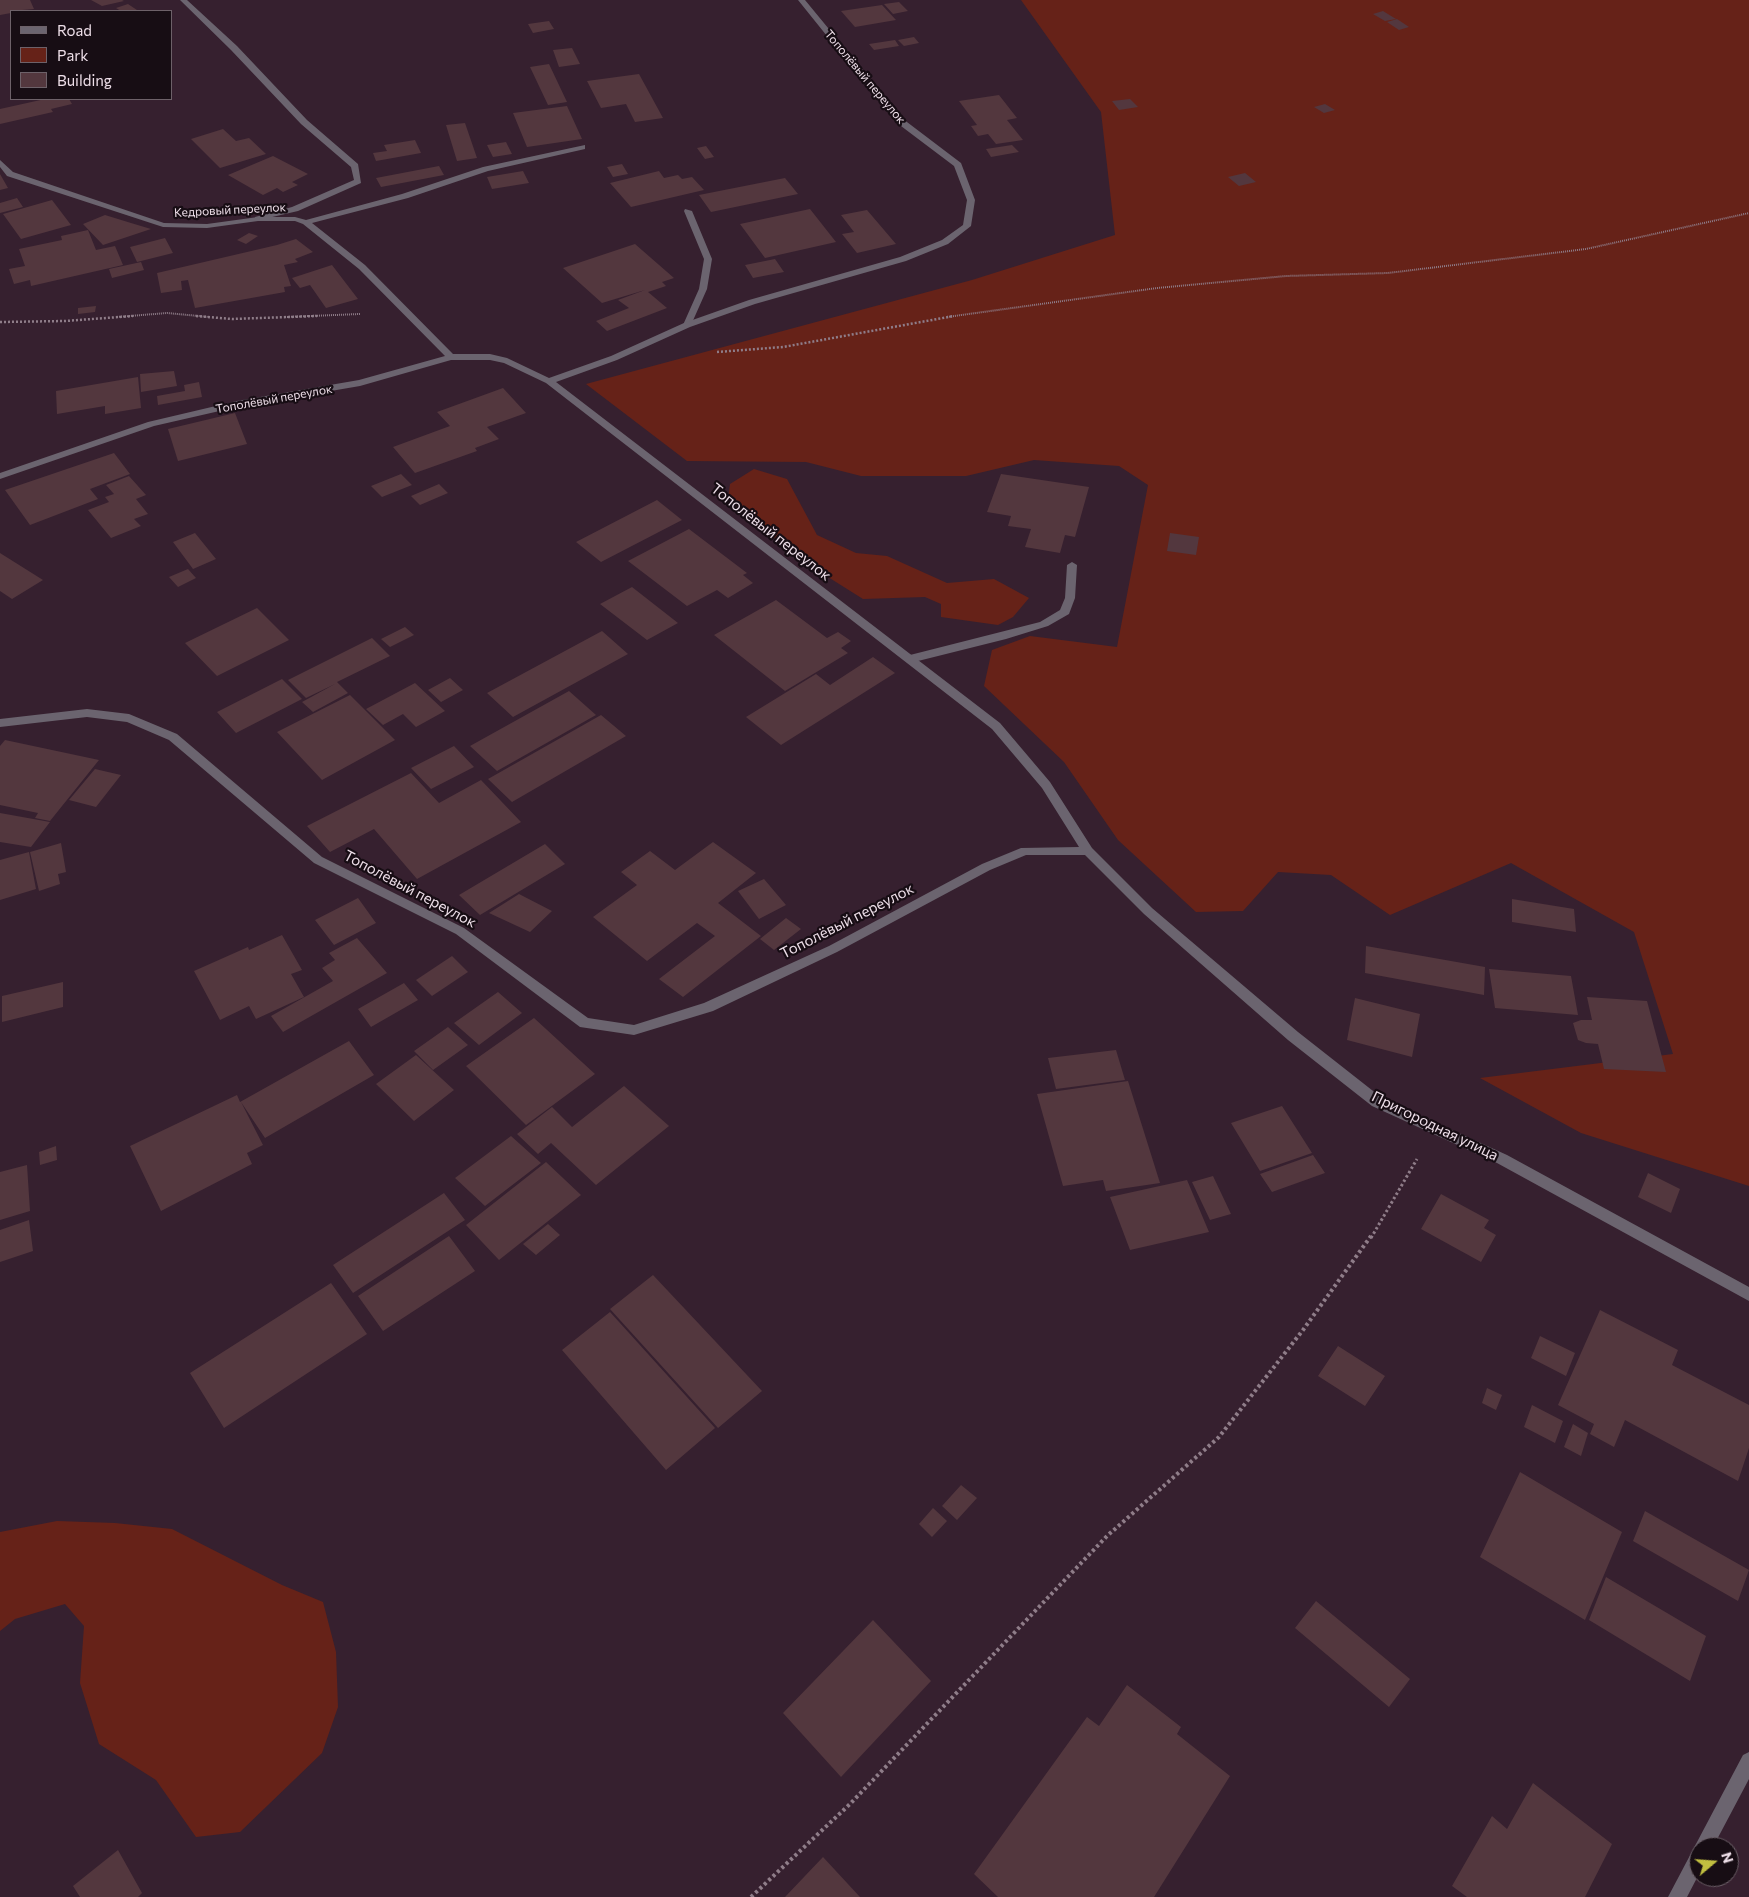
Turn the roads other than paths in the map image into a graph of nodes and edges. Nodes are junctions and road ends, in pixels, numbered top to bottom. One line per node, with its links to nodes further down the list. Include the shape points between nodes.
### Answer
1 (183, 0): 6 (street, via 304,122 355,166 358,181 295,209)
2 (801, 0): 8 (street, Тополёвый переулок, via 900,121 958,165 971,200 967,226 945,242 903,259 752,302)
3 (582, 147): 7 (street, via 486,169 405,196)
4 (0, 162): 6 (street, Кедровый переулок, via 10,174 163,225 206,226)
5 (688, 210): 8 (street, via 708,260 703,289)
6 (258, 219): 7 (street, Кедровый переулок)
7 (306, 222): 9 (street, Кедровый переулок, via 362,267)
8 (687, 325): 10 (street, Тополёвый переулок, via 614,358)
9 (451, 356): 10 (street, Тополёвый переулок, via 507,361); 11 (street, Тополёвый переулок, via 360,383 237,404 151,424)
10 (549, 381): 13 (street, Тополёвый переулок)
11 (0, 476)
12 (1072, 565): 13 (street, via 1070,598 1065,612 1044,624 1006,636)
13 (910, 659): 15 (street, Тополёвый переулок, via 996,726 1046,785)
14 (0, 723): 15 (street, Тополёвый переулок, via 87,713 129,718 173,737 318,860 460,931 585,1023 634,1030 708,1007 833,949 986,867 1025,851)
15 (1088, 851): 16 (street, Пригородная улица, via 1148,911 1301,1042 1377,1102 1502,1159)
16 (1749, 1294)
17 (1749, 1761): 18 (street)
18 (1709, 1837)
19 (1689, 1875): 20 (street)
20 (1677, 1897)

